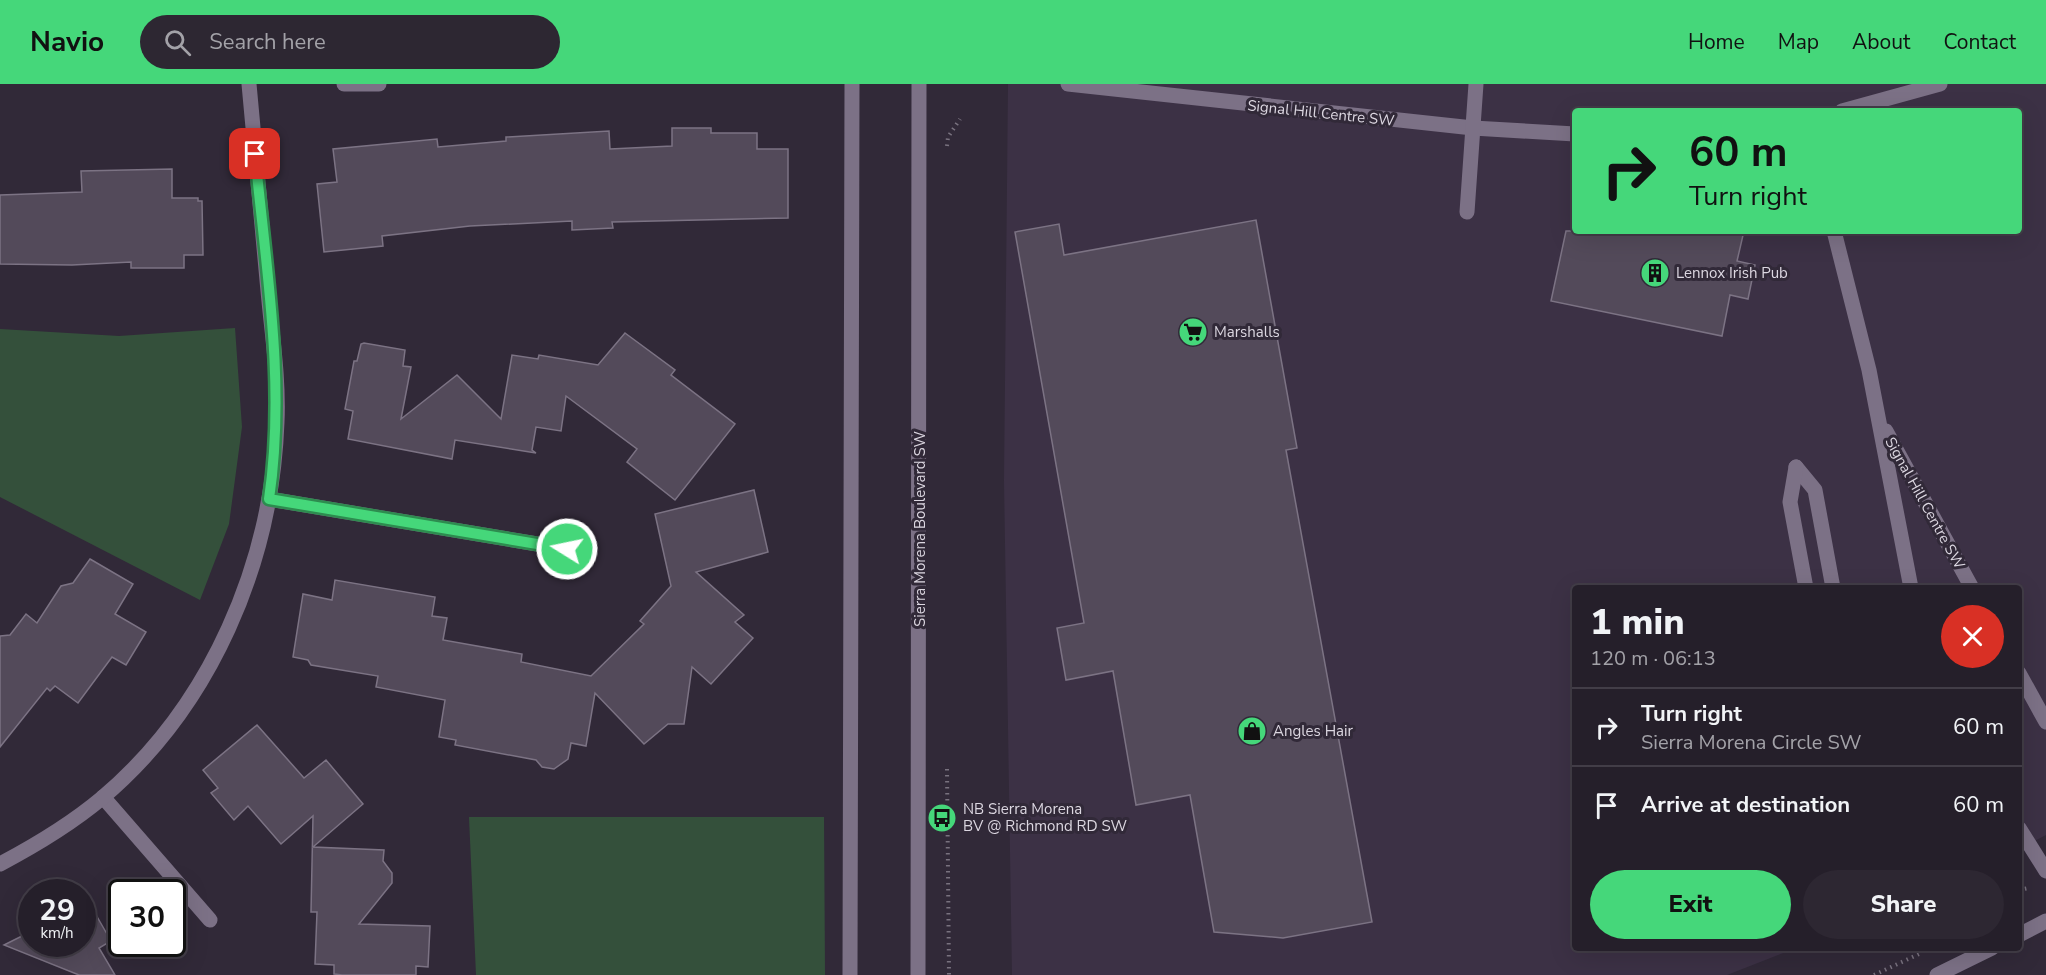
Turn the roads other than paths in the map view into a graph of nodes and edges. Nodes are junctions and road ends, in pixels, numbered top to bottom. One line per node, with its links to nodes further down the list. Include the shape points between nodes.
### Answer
1 (249, 84): 15 (street, via 277,380 275,459)
2 (344, 84): 3 (street)
3 (379, 84)
4 (852, 84): 33 (street)
5 (919, 84): 34 (street, Sierra Morena Boulevard SW)
6 (1068, 84): 10 (street, Signal Hill Centre SW)
7 (1476, 84): 10 (street)
8 (1940, 84): 9 (street)
9 (1853, 108)
10 (1473, 128): 11 (street, Signal Hill Centre SW); 12 (street)
11 (1572, 134)
12 (1467, 212)
13 (1835, 234): 14 (street, Signal Hill Centre SW)
14 (1879, 418): 19 (street, Signal Hill Centre SW); 20 (street, Signal Hill Centre SW)
15 (269, 499): 16 (street); 23 (street, via 259,548 223,640 199,683 145,754)
16 (567, 549)
17 (1805, 585): 18 (street, via 1790,502 1796,468 1815,490)
18 (1832, 585)
19 (1910, 585)
20 (1970, 585)
21 (2022, 678): 22 (street)
22 (2046, 722)
23 (104, 797): 25 (street, via 71,822); 27 (street)
24 (2022, 833): 26 (street)
25 (0, 864)
26 (2046, 871)
27 (210, 920)
28 (2046, 921): 29 (street)
29 (2022, 933)
30 (1974, 951): 32 (street)
31 (1986, 951): 32 (street)
32 (1965, 962): 35 (street)
33 (850, 975)
34 (918, 975)
35 (1937, 975)

